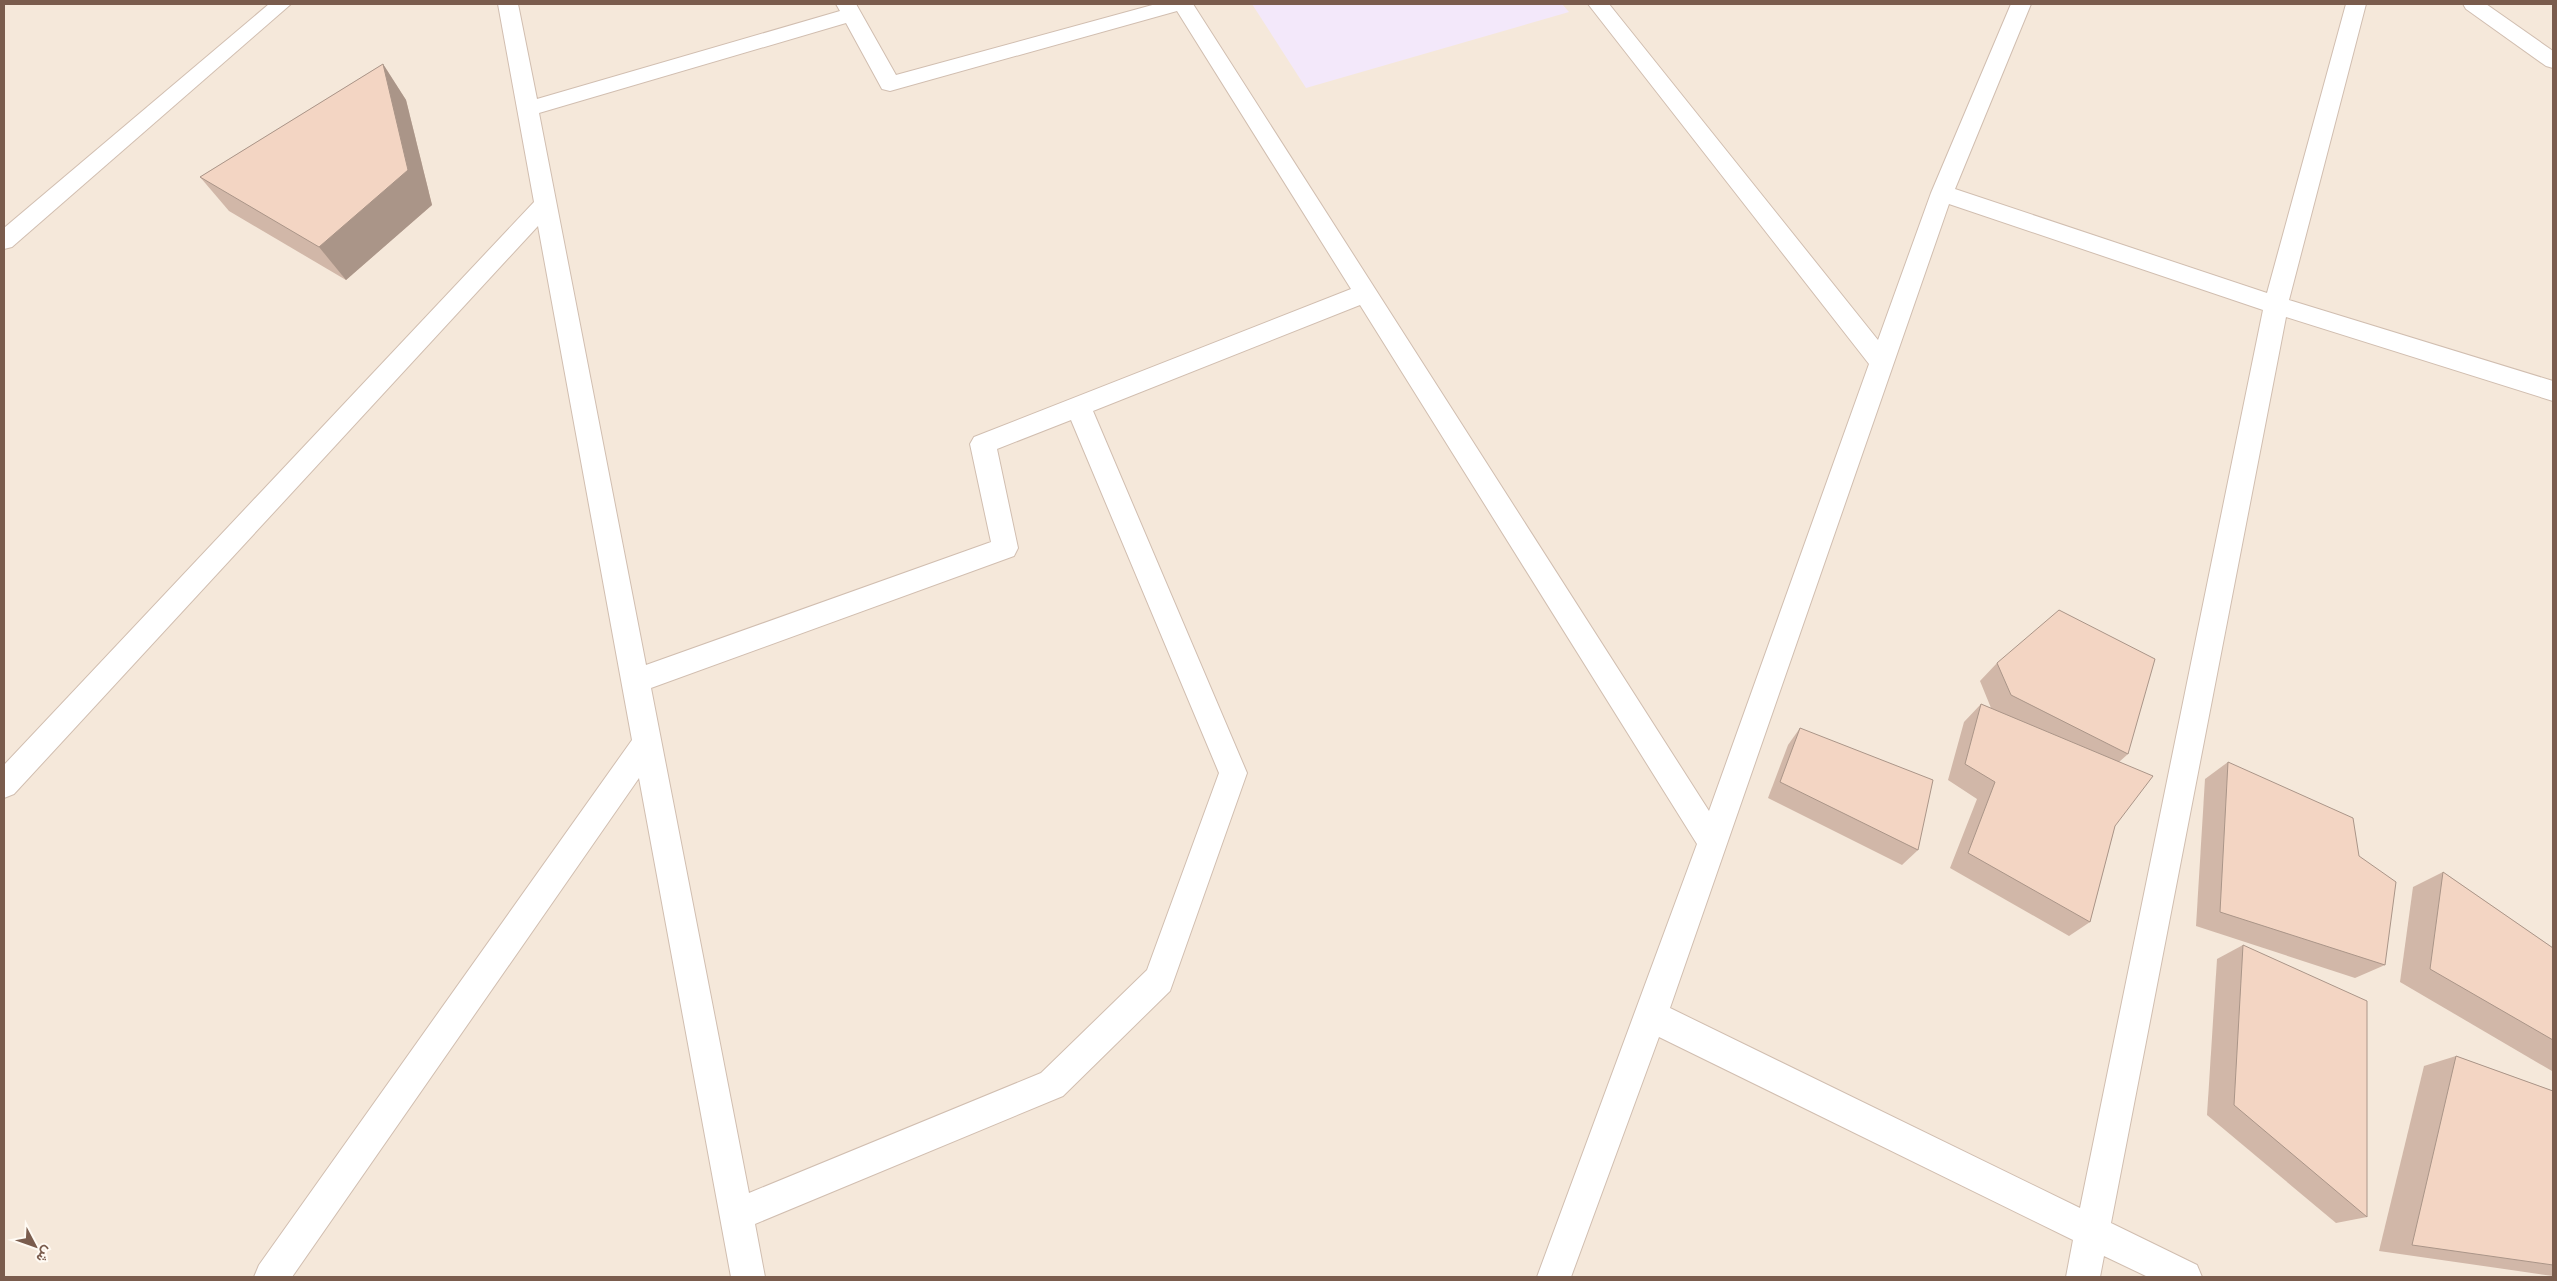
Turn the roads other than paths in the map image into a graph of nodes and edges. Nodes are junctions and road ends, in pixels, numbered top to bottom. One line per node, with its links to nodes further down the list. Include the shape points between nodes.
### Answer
1 (281, 4): 14 (street)
2 (508, 4): 11 (street)
3 (1179, 4): 9 (street, via 890,84)
4 (1183, 4): 15 (street)
5 (1598, 4): 17 (street)
6 (2021, 4): 12 (street)
7 (2356, 4): 16 (street)
8 (2473, 4): 10 (street)
9 (849, 9): 11 (street)
10 (2553, 61)
11 (528, 109): 13 (street)
12 (1942, 193): 16 (street); 17 (street)
13 (546, 203): 20 (street); 22 (street)
14 (4, 240)
15 (1366, 293): 19 (street); 23 (street)
16 (2276, 305): 18 (street); 26 (street)
17 (1882, 363): 23 (street)
18 (2553, 391)
19 (1078, 406): 20 (street, via 983,444 1006,548); 25 (street, via 1233,773 1159,980 1052,1085)
20 (635, 681): 21 (street)
21 (647, 743): 25 (street); 27 (street)
22 (4, 785)
23 (1712, 842): 24 (street)
24 (1651, 1016): 26 (street); 29 (street)
25 (736, 1215): 28 (street)
26 (2091, 1232): 30 (street); 31 (street)
27 (271, 1277)
28 (748, 1277)
29 (1554, 1277)
30 (2083, 1277)
31 (2185, 1277)

